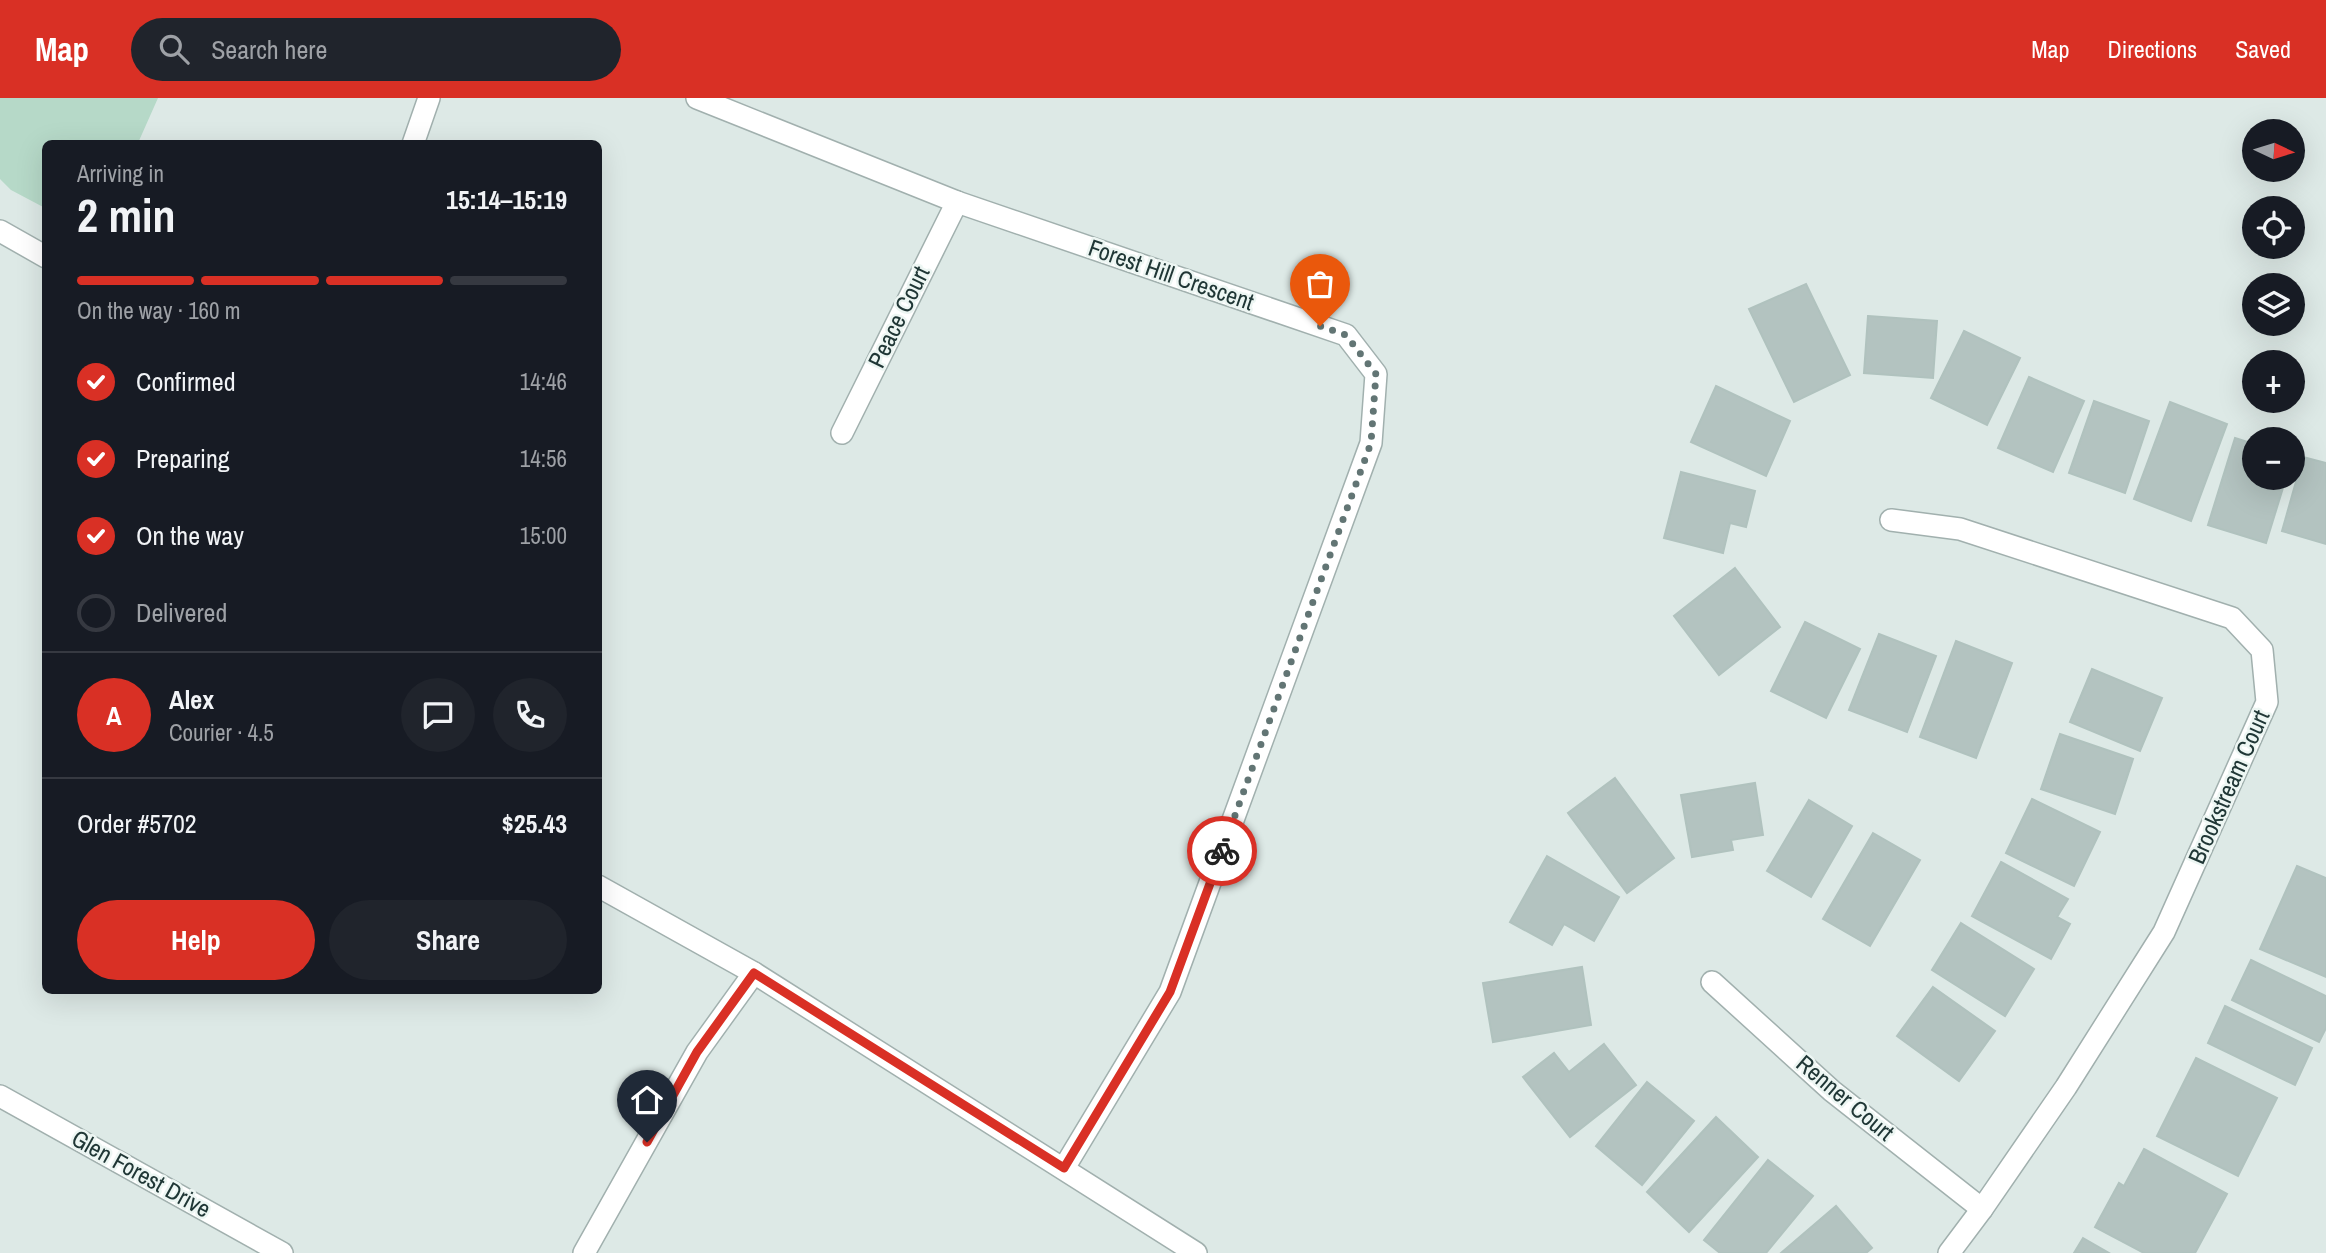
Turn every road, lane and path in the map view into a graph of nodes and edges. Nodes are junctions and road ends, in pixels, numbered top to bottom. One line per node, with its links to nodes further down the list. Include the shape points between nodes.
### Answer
1 (429, 98): 3 (street)
2 (697, 98): 4 (street, Forest Hill Crescent)
3 (414, 140)
4 (957, 202): 7 (street, Peace Court); 13 (street, Forest Hill Crescent, via 1346,335 1376,374 1371,443 1170,992)
5 (0, 231): 6 (street)
6 (42, 255)
7 (842, 433)
8 (1891, 520): 14 (street, Brookstream Court, via 1959,530 2232,618 2262,650 2267,702 2164,932)
9 (602, 888): 10 (street)
10 (754, 973): 13 (street); 16 (street, via 697,1052)
11 (1712, 982): 14 (street, Renner Court, via 1832,1091)
12 (0, 1096): 15 (street, Glen Forest Drive)
13 (1064, 1168): 17 (street)
14 (1982, 1209): 18 (street, Brookstream Court)
15 (282, 1253)
16 (584, 1253)
17 (1196, 1253)
18 (1949, 1253)

